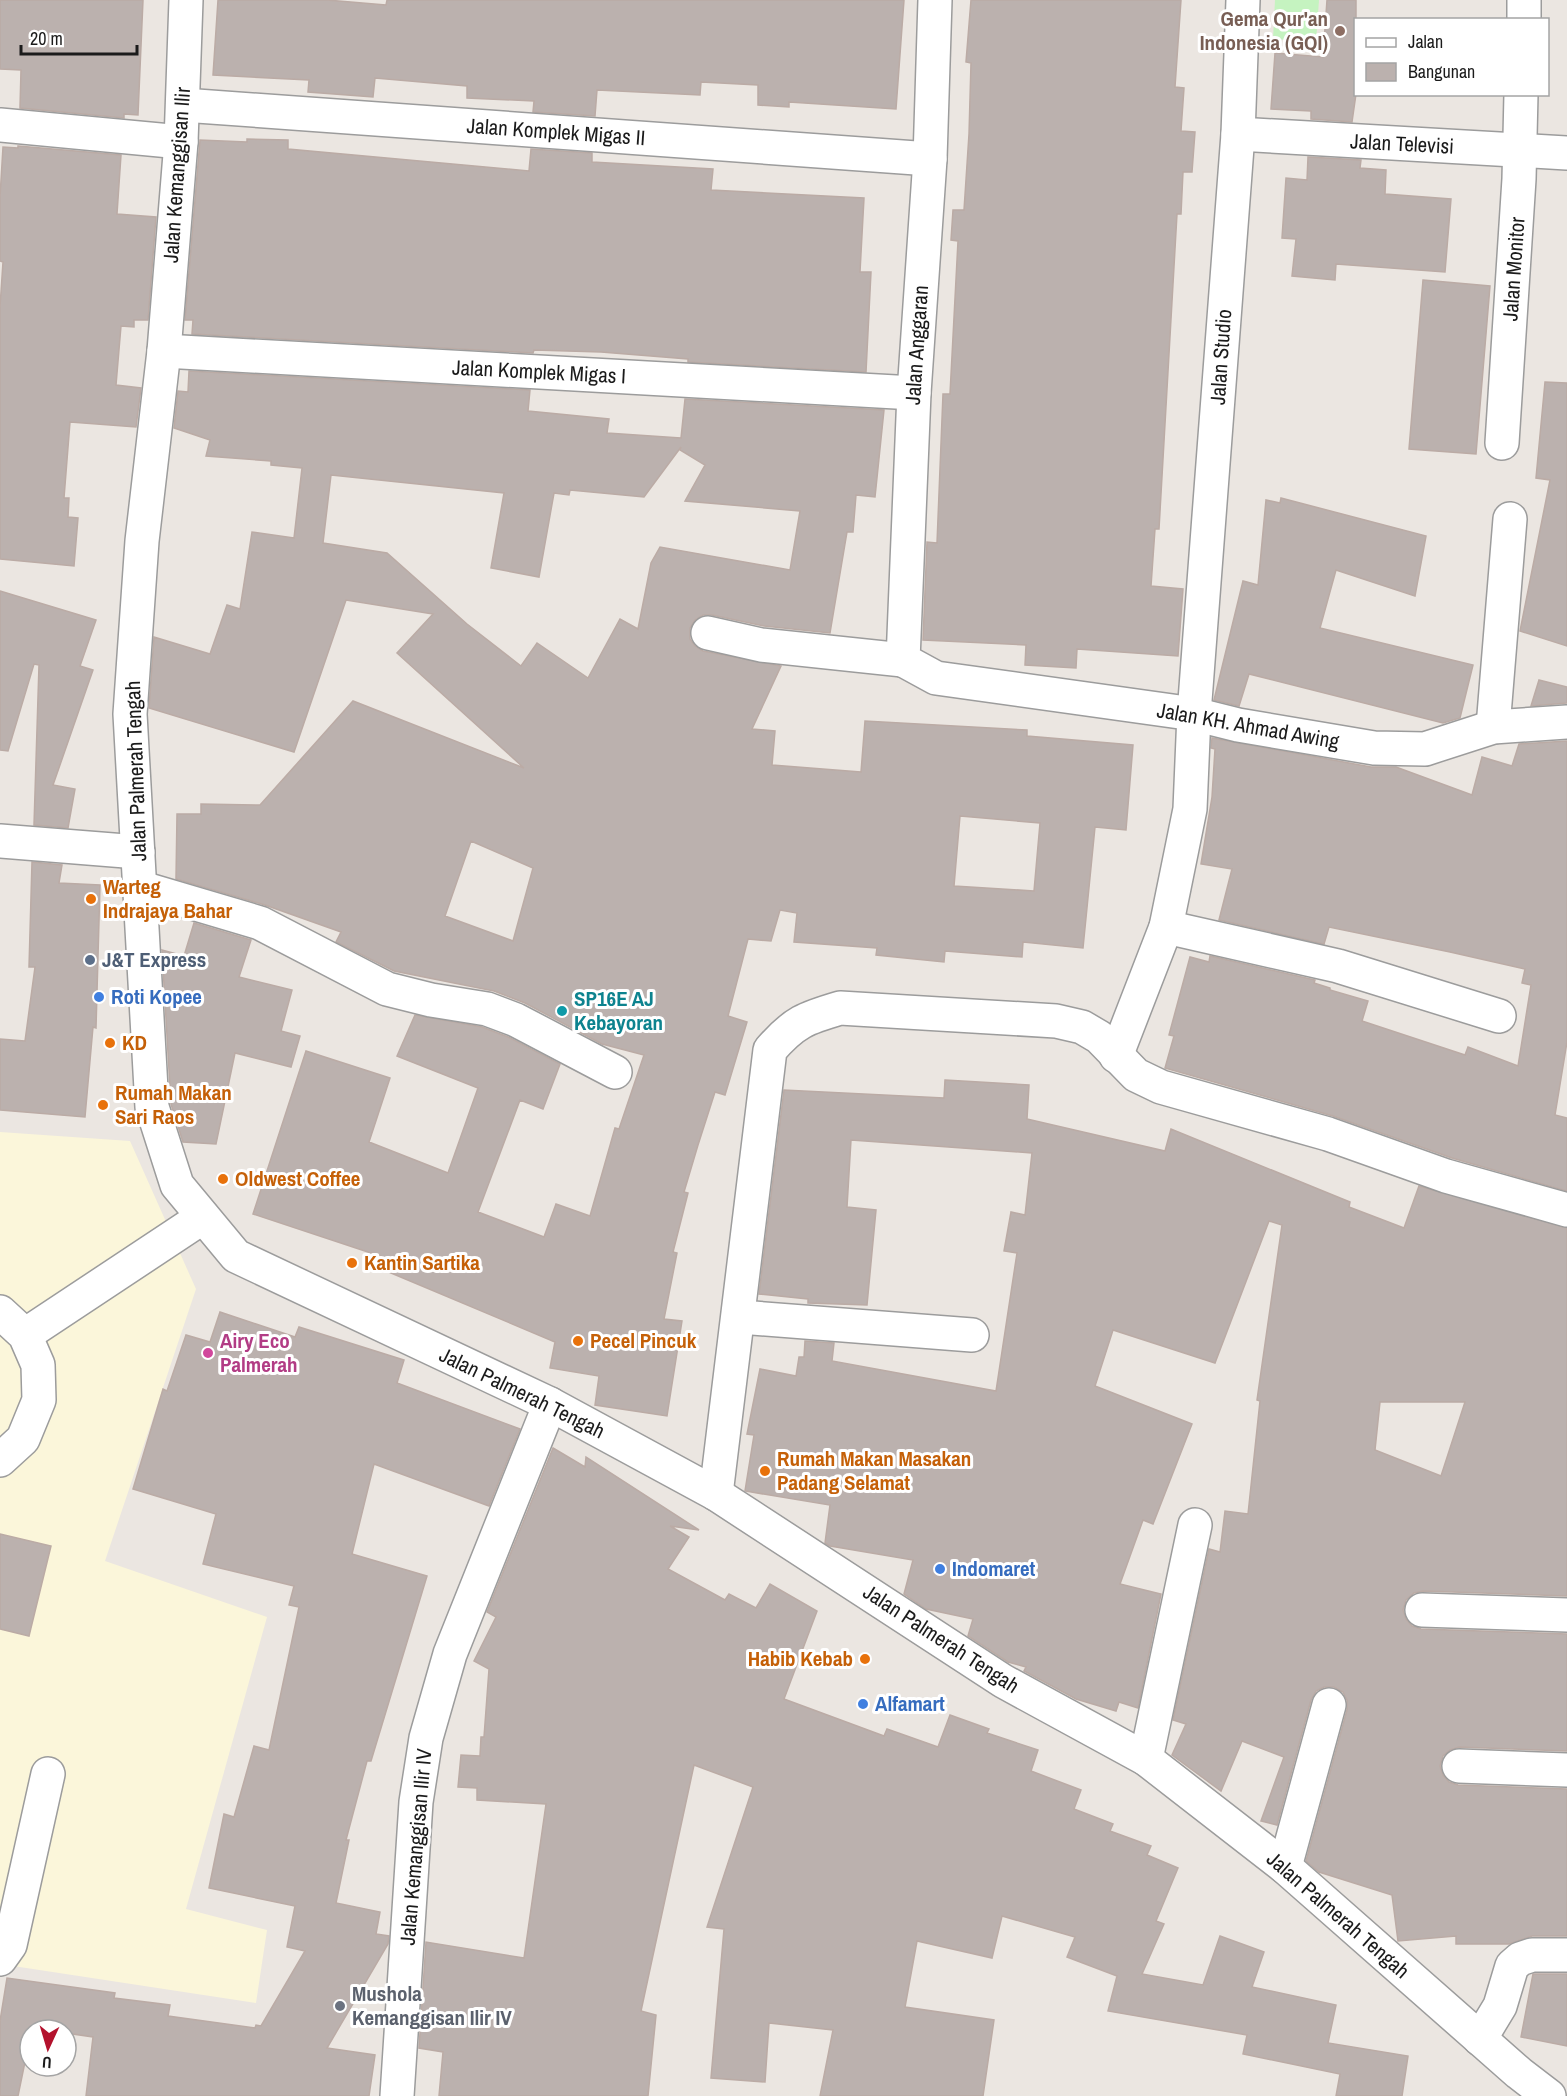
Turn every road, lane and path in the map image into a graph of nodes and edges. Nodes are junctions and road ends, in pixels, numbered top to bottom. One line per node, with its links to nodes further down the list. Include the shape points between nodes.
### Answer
1 (186, 0): 7 (street, Jalan Kemanggisan Ilir)
2 (935, 0): 13 (street, Jalan Anggaran)
3 (1243, 0): 9 (street, Jalan Studio)
4 (1524, 0): 5 (street)
5 (1524, 18)
6 (1521, 96): 11 (street, Jalan Monitor)
7 (183, 105): 10 (street, Jalan Kemanggisan Ilir); 13 (street, Jalan Komplek Migas II)
8 (0, 125): 10 (street)
9 (1238, 134): 11 (street, Jalan Televisi); 20 (street, Jalan Studio)
10 (181, 142): 14 (street, Jalan Kemanggisan Ilir)
11 (1519, 151): 12 (street, Jalan Televisi); 16 (street, Jalan Monitor)
12 (1567, 153)
13 (930, 159): 15 (street, Jalan Anggaran)
14 (164, 351): 15 (street, Jalan Komplek Migas I); 24 (street, Jalan Palmerah Tengah, via 142,541 130,714)
15 (914, 393): 19 (street, Jalan Anggaran)
16 (1502, 443)
17 (1510, 519): 22 (street)
18 (708, 633): 19 (street, Jalan KH. Ahmad Awing, via 761,645)
19 (916, 668): 20 (street, Jalan KH. Ahmad Awing)
20 (1194, 714): 22 (street, Jalan KH. Ahmad Awing, via 1374,748 1425,749); 26 (street, Jalan Studio, via 1190,809)
21 (1567, 722): 22 (street, Jalan KH. Ahmad Awing)
22 (1492, 728)
23 (0, 841): 24 (street)
24 (138, 852): 25 (street, Jalan Palmerah Tengah)
25 (141, 888): 29 (street, via 260,923 387,989 506,1016); 31 (street, Jalan Palmerah Tengah, via 152,1107 177,1185)
26 (1166, 927): 27 (street, via 1338,966); 28 (street, Jalan Studio)
27 (1499, 1016)
28 (1116, 1056): 30 (street, via 1136,1075 1161,1087 1328,1134 1446,1176); 33 (street, via 1100,1037 1082,1027 1056,1021 840,1008 789,1028 770,1050)
29 (615, 1072)
30 (1567, 1210)
31 (203, 1216): 34 (street); 36 (street, Jalan Palmerah Tengah, via 236,1256)
32 (0, 1312): 34 (street)
33 (740, 1317): 35 (street); 38 (street)
34 (25, 1335): 37 (street, via 38,1365 39,1400 23,1440)
35 (972, 1335)
36 (550, 1404): 38 (street, Jalan Palmerah Tengah); 52 (street, Jalan Kemanggisan Ilir IV, via 450,1654 426,1738 416,1802)
37 (0, 1460)
38 (717, 1494): 43 (street, Jalan Palmerah Tengah, via 1004,1681)
39 (1195, 1525): 43 (street)
40 (1422, 1610): 41 (street)
41 (1567, 1615)
42 (1329, 1705): 47 (street)
43 (1146, 1759): 47 (street, Jalan Palmerah Tengah)
44 (1459, 1766): 45 (street)
45 (1567, 1770)
46 (48, 1774): 49 (street, via 10,1945)
47 (1285, 1867): 50 (street, Jalan Palmerah Tengah)
48 (1567, 1955): 50 (street, via 1532,1955 1512,1966 1500,2006)
49 (0, 1959)
50 (1480, 2038): 51 (street, Jalan Palmerah Tengah)
51 (1519, 2085): 53 (street, Jalan Palmerah Tengah)
52 (397, 2096)
53 (1550, 2096)

